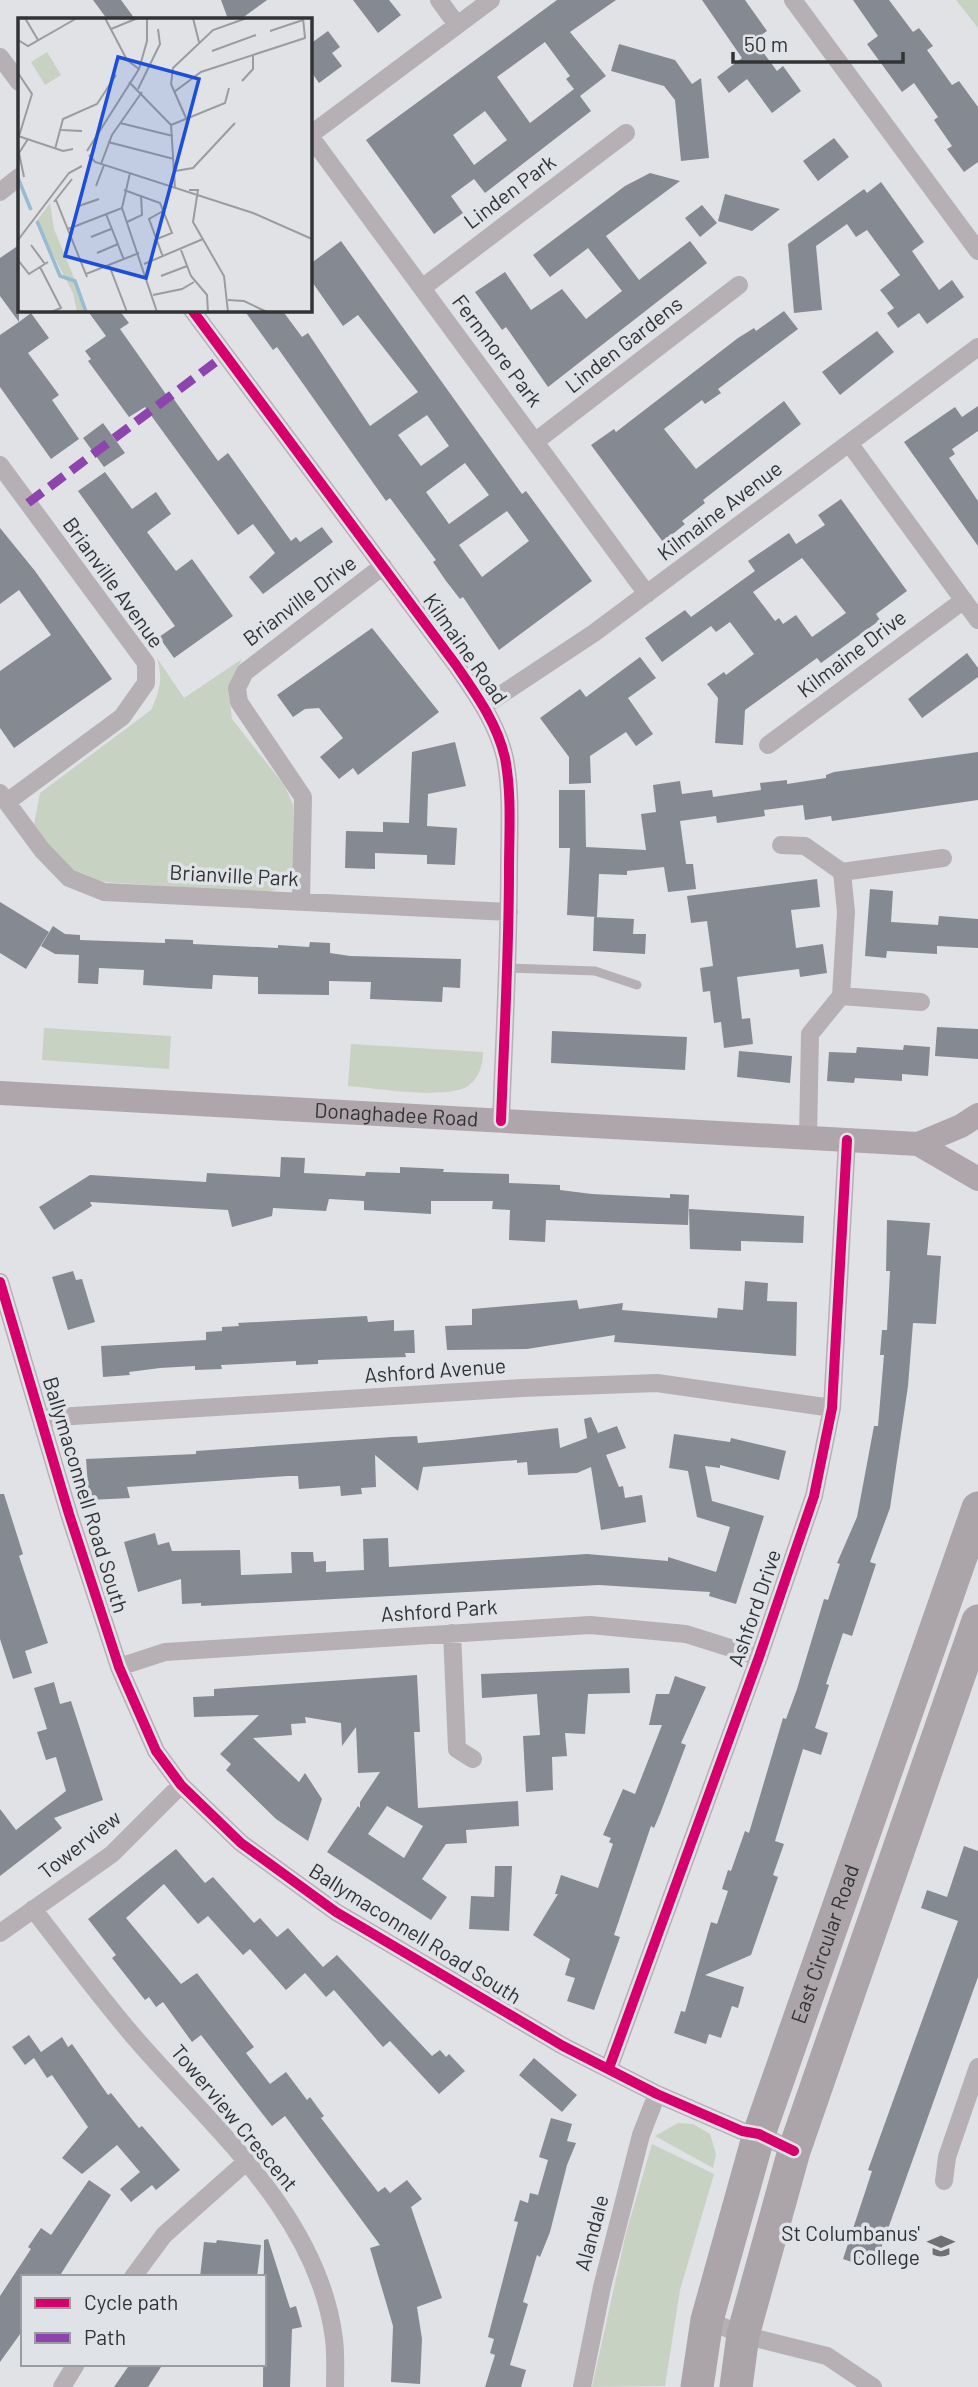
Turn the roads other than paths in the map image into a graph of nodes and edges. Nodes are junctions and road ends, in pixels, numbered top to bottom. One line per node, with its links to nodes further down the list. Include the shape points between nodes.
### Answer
1 (439, 0): 4 (street)
2 (491, 0): 4 (street)
3 (793, 0): 12 (street)
4 (457, 25): 8 (street)
5 (0, 57): 6 (street)
6 (18, 81)
7 (625, 133): 14 (street, Linden Park)
8 (312, 134)
9 (312, 139): 14 (street, Fernmore Park)
10 (18, 178): 11 (street)
11 (0, 192)
12 (978, 251)
13 (739, 285): 17 (street, Linden Gardens)
14 (422, 288): 17 (street, Fernmore Park)
15 (193, 312): 20 (street, Kilmaine Road)
16 (978, 347): 18 (street, Kilmaine Avenue)
17 (536, 442): 21 (street, Fernmore Park)
18 (849, 443): 21 (street, Kilmaine Avenue); 22 (street)
19 (0, 465): 26 (street, Brianville Avenue, via 146,663 146,683 122,717)
20 (383, 566): 24 (street, Kilmaine Road); 30 (street, Brianville Drive, via 271,650 245,672 237,688 239,702 303,797)
21 (648, 594): 24 (street, Kilmaine Avenue)
22 (964, 600): 23 (street); 25 (street, Kilmaine Drive)
23 (978, 620)
24 (484, 706): 31 (street, Kilmaine Road, via 505,758 509,790)
25 (768, 745)
26 (4, 798): 30 (street, Brianville Park, via 69,878 104,892)
27 (781, 845): 29 (street, via 805,846)
28 (943, 858): 29 (street)
29 (842, 872): 34 (street, via 846,912)
30 (301, 902): 31 (street, Brianville Park)
31 (509, 912): 32 (street, Kilmaine Road)
32 (507, 968): 33 (lane, via 595,971); 38 (street, Kilmaine Road)
33 (636, 985)
34 (841, 996): 35 (street); 39 (street, via 810,1034)
35 (921, 1002)
36 (0, 1093): 38 (main road, Donaghadee Road)
37 (978, 1115): 41 (main road, Donaghadee Road)
38 (501, 1121): 39 (main road, Donaghadee Road)
39 (808, 1139): 40 (main road, Donaghadee Road)
40 (847, 1140): 41 (main road, Donaghadee Road); 44 (street, Ashford Drive)
41 (918, 1144): 42 (main road, Donaghadee Road)
42 (978, 1179)
43 (0, 1282): 45 (street, Ballymaconnell Road South)
44 (832, 1408): 45 (street, Ashford Avenue, via 657,1384); 49 (street, Ashford Drive, via 814,1496)
45 (41, 1418): 50 (street, Ballymaconnell Road South)
46 (978, 1508): 58 (highway, East Circular Road)
47 (978, 1621): 59 (highway, East Circular Road)
48 (452, 1633): 49 (street, Ashford Park, via 590,1625 686,1634); 50 (street, Ashford Park, via 165,1652); 51 (street, via 457,1749)
49 (760, 1657): 56 (street, Ashford Drive)
50 (120, 1667): 52 (street, Ballymaconnell Road South, via 156,1751)
51 (473, 1759)
52 (181, 1785): 53 (street, Towerview, via 111,1854); 56 (street, Ballymaconnell Road South, via 241,1843 336,1912 563,2046)
53 (33, 1909): 54 (street, Towerview); 60 (street, Towerview Crescent, via 140,2043)
54 (0, 1933)
55 (978, 2067): 61 (street, via 947,2157)
56 (609, 2068): 57 (street, Ballymaconnell Road South)
57 (657, 2094): 58 (street, Ballymaconnell Road South); 68 (street, Alandale, via 641,2135 605,2275)
58 (759, 2134): 59 (street, Ballymaconnell Road South); 63 (highway, East Circular Road)
59 (794, 2151): 64 (highway, East Circular Road)
60 (246, 2162): 62 (street, via 164,2235); 67 (street, Towerview Crescent, via 303,2244 322,2288 334,2339)
61 (944, 2181)
62 (134, 2275)
63 (707, 2320): 64 (street); 69 (highway, East Circular Road)
64 (743, 2335): 70 (highway, East Circular Road); 71 (street, via 827,2356)
65 (75, 2366): 66 (street)
66 (62, 2387)
67 (335, 2387)
68 (582, 2387)
69 (697, 2387)
70 (736, 2387)
71 (873, 2387)

